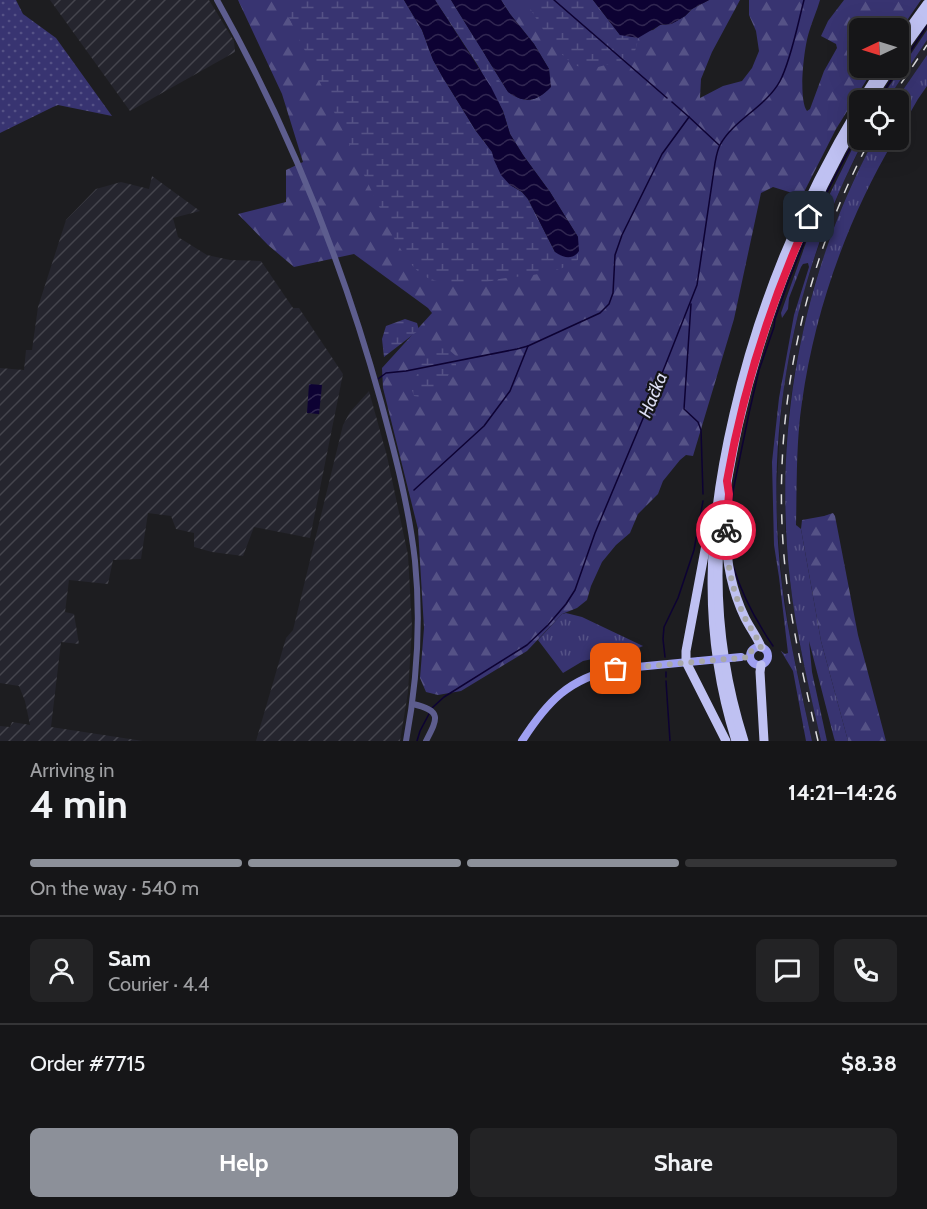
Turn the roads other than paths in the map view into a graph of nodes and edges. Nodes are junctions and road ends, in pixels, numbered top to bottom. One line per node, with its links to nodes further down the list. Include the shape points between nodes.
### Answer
1 (217, 0): 13 (street, via 245,51 306,186 378,392 402,482 414,553 418,611)
2 (927, 4): 4 (highway)
3 (927, 16): 5 (highway)
4 (909, 29)
5 (909, 41)
6 (849, 124): 8 (highway, via 812,193 774,280 744,375 726,449)
7 (849, 138): 8 (highway, via 818,196 781,282 745,396)
8 (724, 480): 9 (highway, via 729,494 729,571 745,618); 11 (highway, via 716,488); 18 (highway, via 715,518 712,597 717,651); 19 (highway, via 719,544 721,625 727,674)
9 (761, 647): 10 (main road); 12 (main road, via 768,657)
10 (745, 657): 11 (main road, bridge); 12 (main road)
11 (686, 662): 16 (main road, via 616,669 586,678 551,702); 17 (highway)
12 (761, 665): 20 (highway)
13 (413, 704): 14 (street); 15 (street, via 434,713 435,722)
14 (406, 741)
15 (426, 741)
16 (522, 741)
17 (726, 741)
18 (736, 741)
19 (744, 741)
20 (764, 741)

